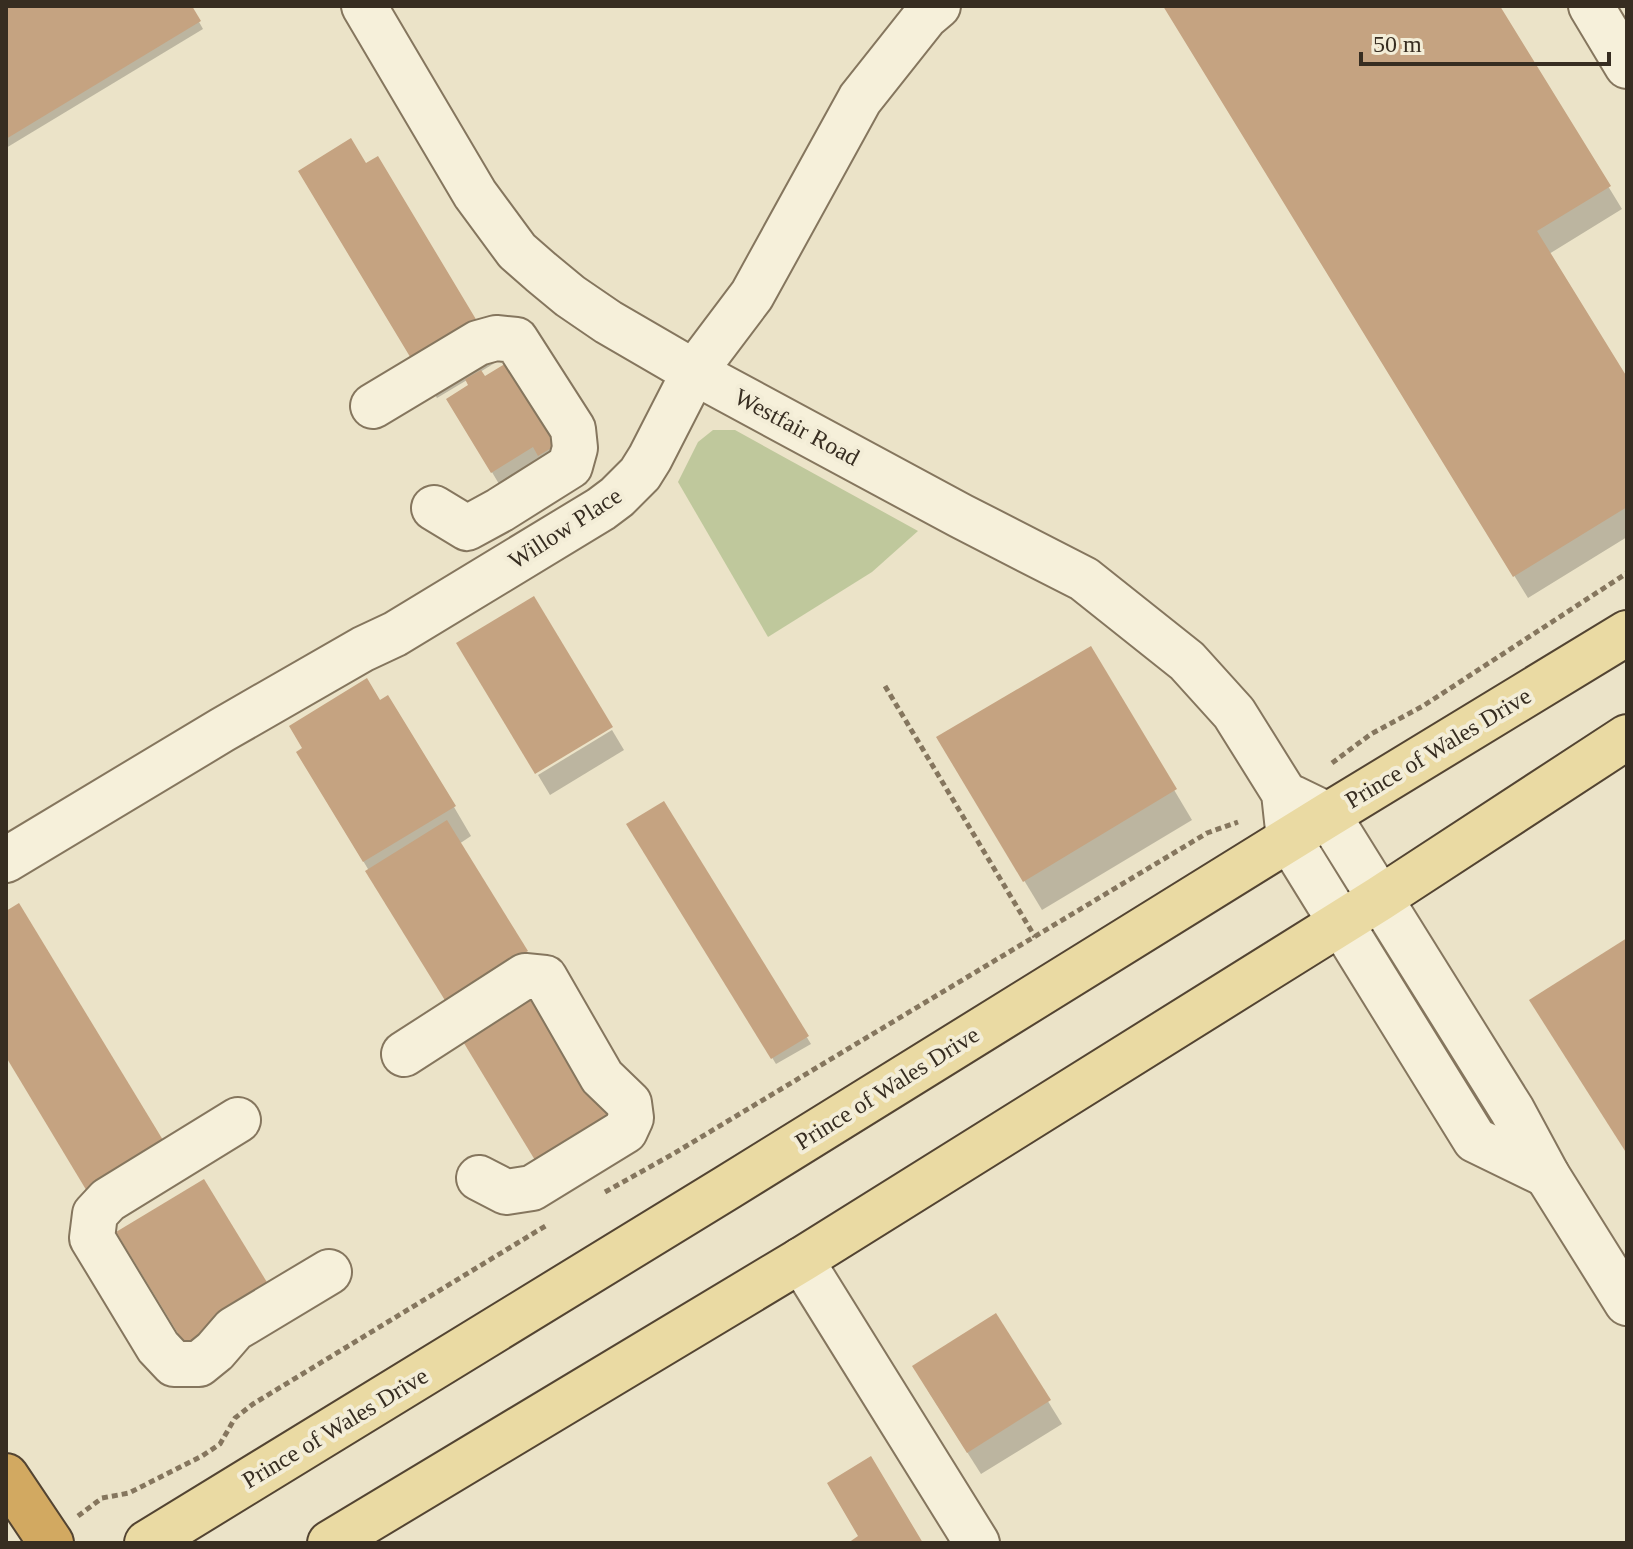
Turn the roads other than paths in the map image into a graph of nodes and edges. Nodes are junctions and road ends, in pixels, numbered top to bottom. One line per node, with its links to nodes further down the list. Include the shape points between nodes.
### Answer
1 (364, 6): 5 (street, Westfair Road, via 475,194 517,251 608,322)
2 (938, 6): 5 (street, Willow Place, via 860,99 752,295)
3 (1591, 6): 4 (street)
4 (1627, 66)
5 (694, 372): 10 (street, Westfair Road, via 1084,579 1187,661 1234,713); 13 (street, Willow Place, via 645,466 609,503)
6 (373, 406): 7 (street, via 478,343 516,340 573,429 570,466 500,510 467,528)
7 (434, 508)
8 (1627, 633): 11 (main road, Prince of Wales Drive)
9 (1627, 737): 14 (main road)
10 (1284, 793): 11 (street); 12 (street, Westfair Road)
11 (1328, 815): 12 (main road, Prince of Wales Drive); 14 (street)
12 (1289, 839): 15 (street, Westfair Road); 25 (main road, Prince of Wales Drive)
13 (6, 860)
14 (1379, 899): 15 (main road); 18 (street)
15 (1340, 923): 18 (street, Westfair Road, via 1475,1140); 20 (main road)
16 (404, 1054): 19 (street, via 525,976 545,978 602,1077 629,1103 631,1118 625,1131 532,1188 506,1192)
17 (238, 1120): 21 (street, via 108,1200 95,1214 92,1238 158,1347 174,1364 199,1364 234,1329)
18 (1547, 1175): 22 (street)
19 (479, 1178)
20 (801, 1260): 26 (main road); 27 (street)
21 (329, 1272)
22 (1627, 1303)
23 (6, 1476): 24 (highway)
24 (49, 1540)
25 (147, 1543)
26 (330, 1543)
27 (977, 1543)

